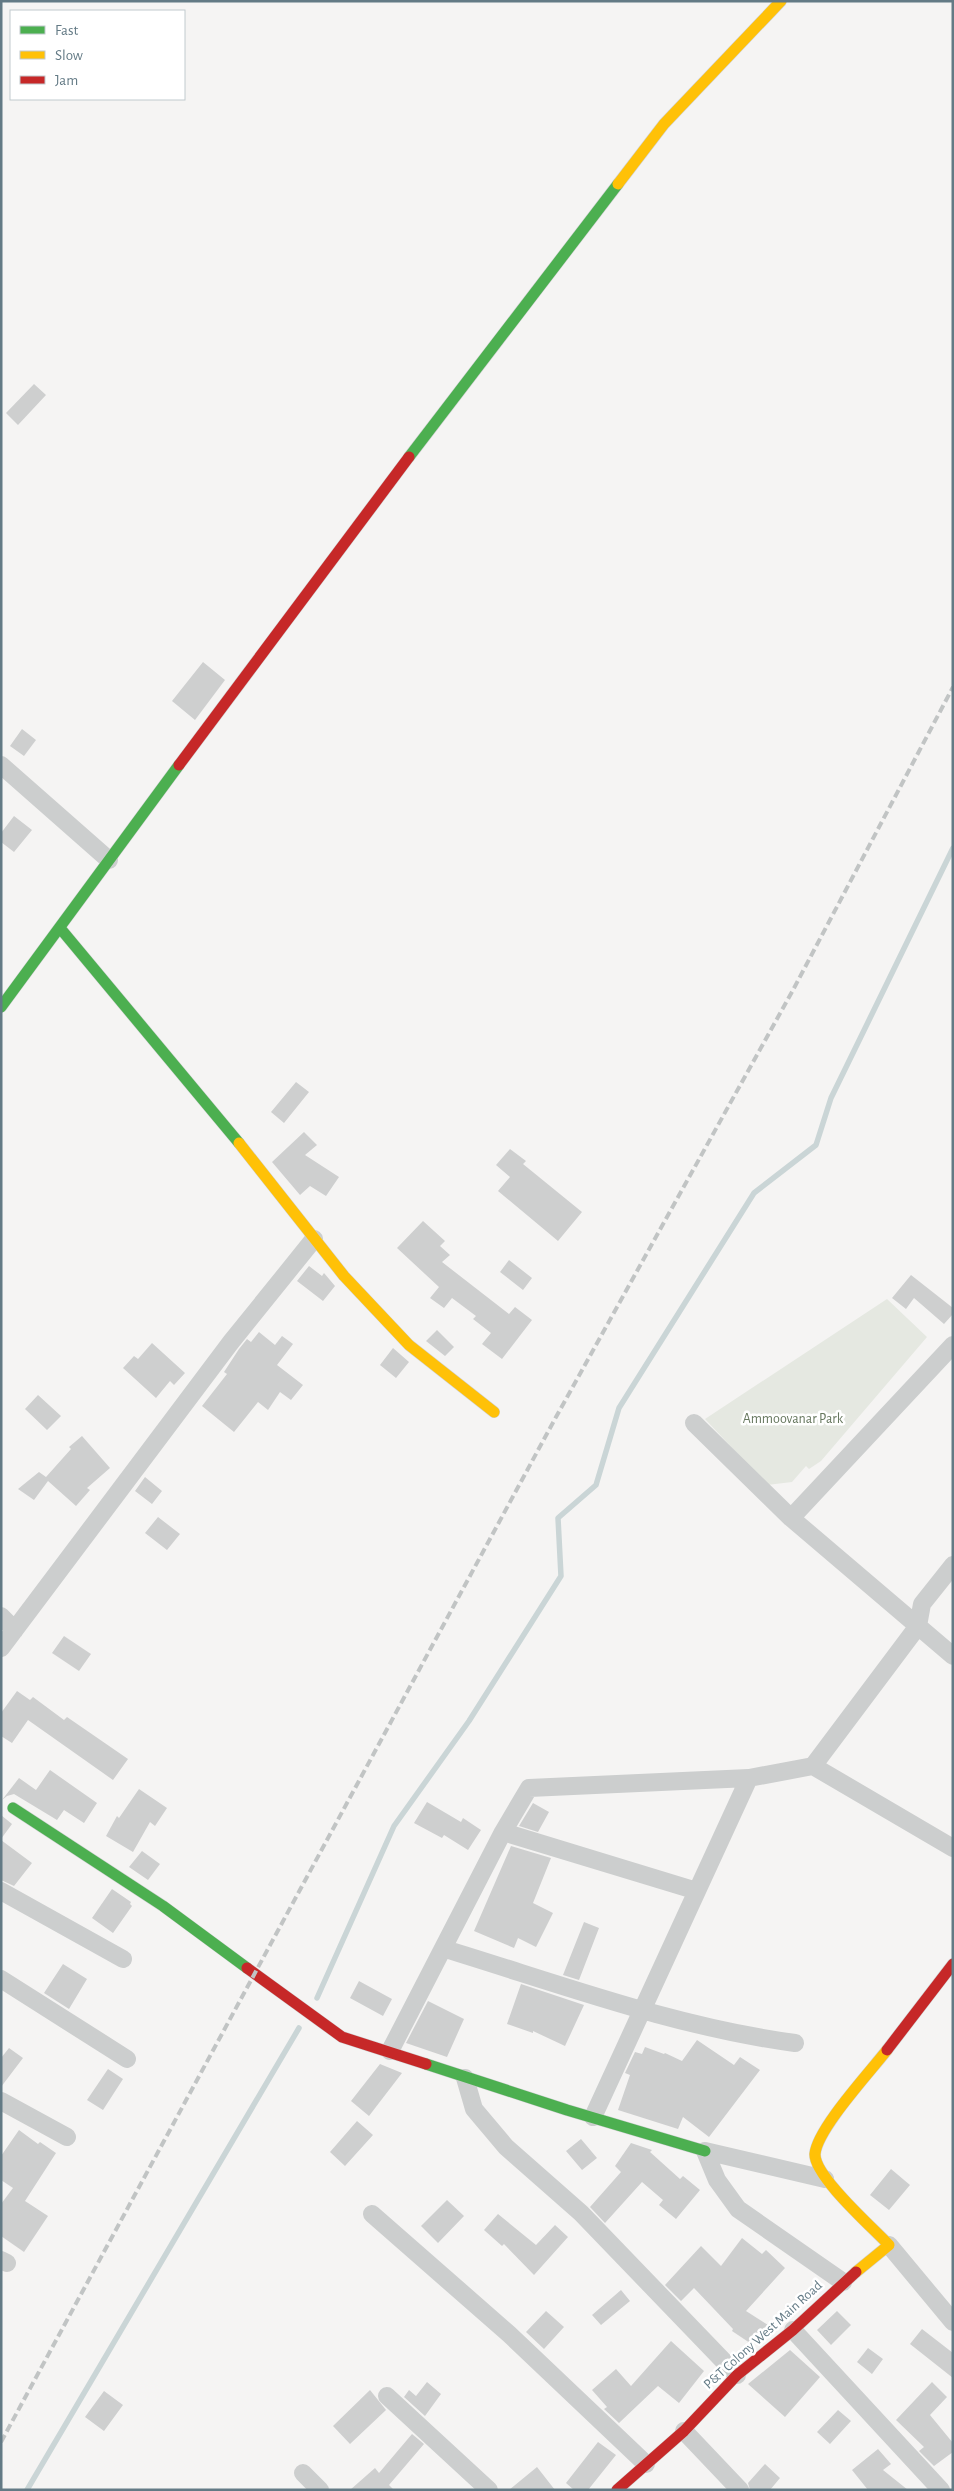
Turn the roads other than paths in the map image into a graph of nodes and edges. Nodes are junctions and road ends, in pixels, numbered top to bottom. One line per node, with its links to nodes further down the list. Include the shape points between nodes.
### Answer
1 (781, 1): 3 (street, via 664,124 352,531)
2 (1, 765): 3 (street)
3 (109, 860): 4 (street)
4 (60, 928): 5 (street); 6 (street, via 266,1176)
5 (1, 1007)
6 (314, 1239): 8 (street, via 344,1276 410,1345); 14 (street, via 231,1342)
7 (953, 1345): 10 (street)
8 (494, 1412)
9 (694, 1423): 10 (street)
10 (791, 1518): 13 (street)
11 (953, 1564): 13 (street, via 922,1604)
12 (1, 1616): 14 (street)
13 (918, 1626): 16 (street); 17 (street)
14 (15, 1630): 15 (street)
15 (1, 1648)
16 (953, 1656)
17 (812, 1766): 18 (street); 21 (street)
18 (749, 1778): 20 (street, via 529,1788); 23 (street)
19 (13, 1808): 30 (street, via 163,1906 342,2037)
20 (503, 1832): 23 (street); 24 (street)
21 (953, 1848)
22 (1, 1891): 25 (street)
23 (697, 1891): 28 (street)
24 (445, 1949): 28 (street); 30 (street)
25 (122, 1959)
26 (953, 1964): 37 (street, via 821,2135 815,2155)
27 (1, 1979): 31 (street)
28 (643, 2009): 29 (street, via 742,2036); 34 (street)
29 (794, 2042)
30 (390, 2052): 32 (street)
31 (127, 2059)
32 (465, 2078): 34 (street); 43 (street, via 474,2110 506,2147 581,2213)
33 (1, 2101): 35 (street)
34 (594, 2118): 36 (street)
35 (66, 2137)
36 (705, 2151): 37 (street); 40 (street, via 717,2180 738,2209)
37 (825, 2179): 39 (street)
38 (372, 2214): 46 (street, via 509,2334)
39 (889, 2245): 40 (street, P&T Colony West Main Road); 41 (street)
40 (843, 2282): 42 (street, P&T Colony West Main Road)
41 (953, 2322)
42 (794, 2330): 43 (street, P&T Colony West Main Road); 52 (street)
43 (737, 2375): 45 (street, P&T Colony West Main Road)
44 (387, 2396): 49 (street)
45 (684, 2431): 46 (street, P&T Colony West Main Road); 51 (street)
46 (646, 2464): 50 (street, P&T Colony West Main Road)
47 (303, 2473): 48 (street)
48 (320, 2490)
49 (489, 2490)
50 (616, 2490)
51 (740, 2490)
52 (941, 2490)

